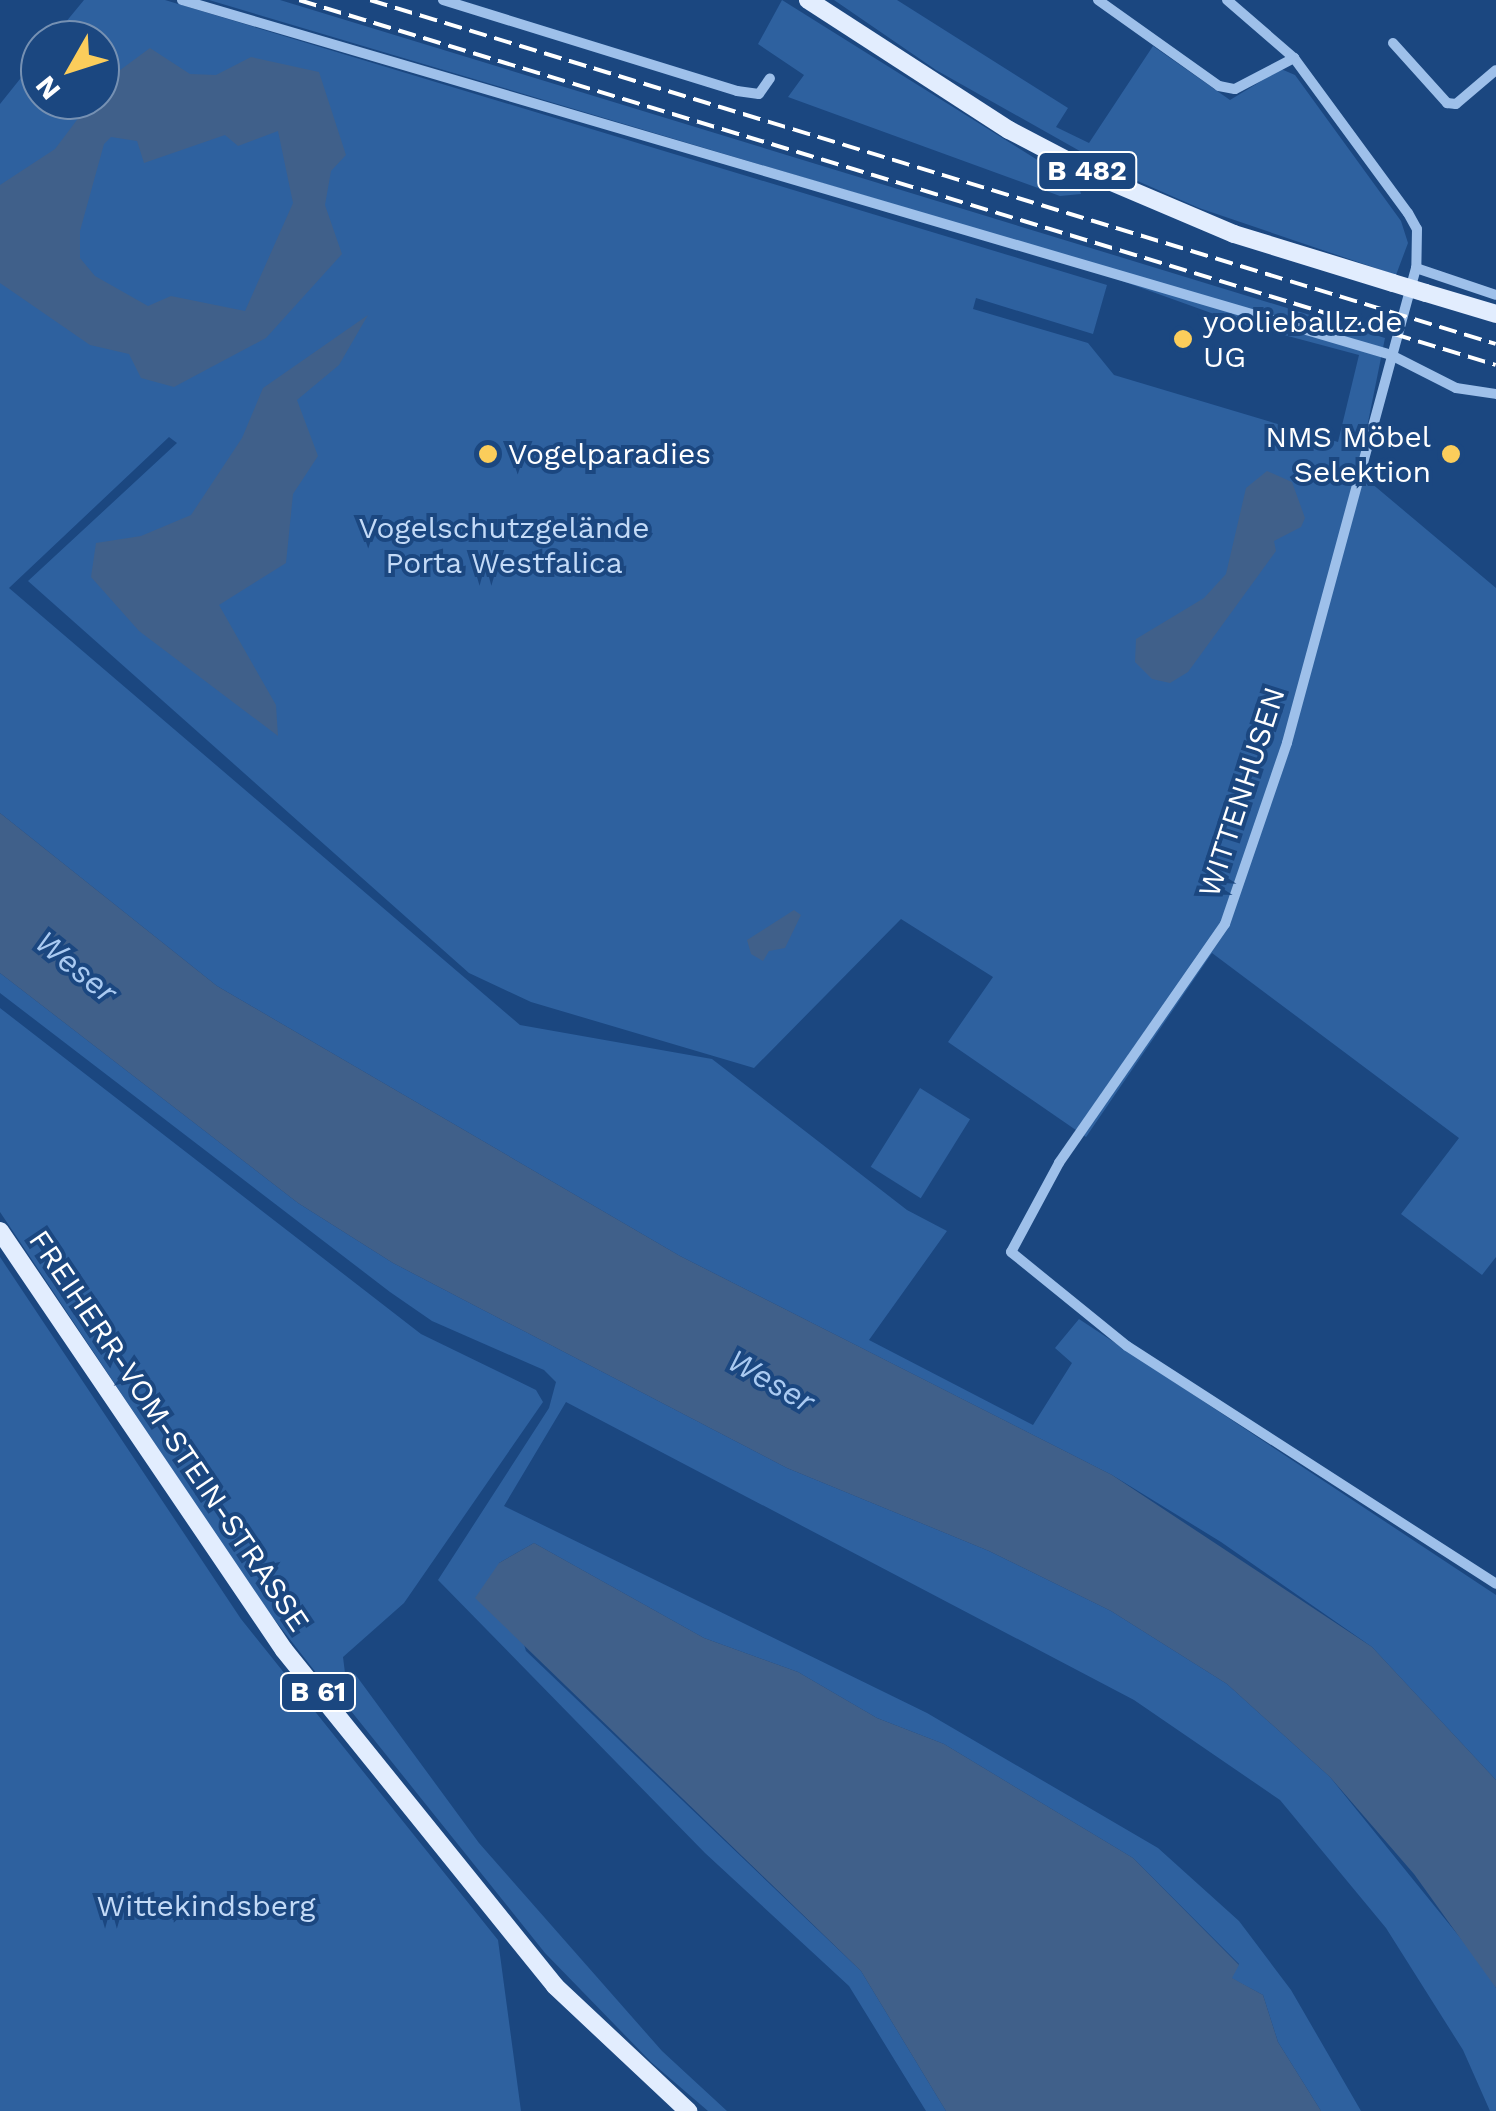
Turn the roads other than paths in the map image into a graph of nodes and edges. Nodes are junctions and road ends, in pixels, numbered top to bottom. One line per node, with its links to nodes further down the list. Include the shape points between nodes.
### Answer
1 (182, 0): 13 (street)
2 (443, 0): 9 (street, via 738,91 759,94)
3 (808, 0): 12 (main road, B 482, bridge, via 1009,130 1094,175 1234,234)
4 (1098, 0): 7 (street, via 1219,86 1235,88)
5 (1227, 0): 7 (street)
6 (1393, 42): 8 (street, via 1447,103 1456,104)
7 (1294, 58): 10 (street, via 1408,213 1417,230)
8 (1496, 70)
9 (770, 78)
10 (1416, 268): 11 (street); 13 (street, WITTENHUSEN)
11 (1496, 295)
12 (1496, 314)
13 (1392, 355): 14 (street, via 1456,388); 16 (street, WITTENHUSEN, via 1287,744 1225,924 1059,1163 1011,1252 1127,1346)
14 (1496, 394)
15 (0, 1231): 17 (main road, FREIHERR-VOM-STEIN-STRASSE / B 61, via 284,1650 554,1986)
16 (1496, 1584)
17 (688, 2111)

